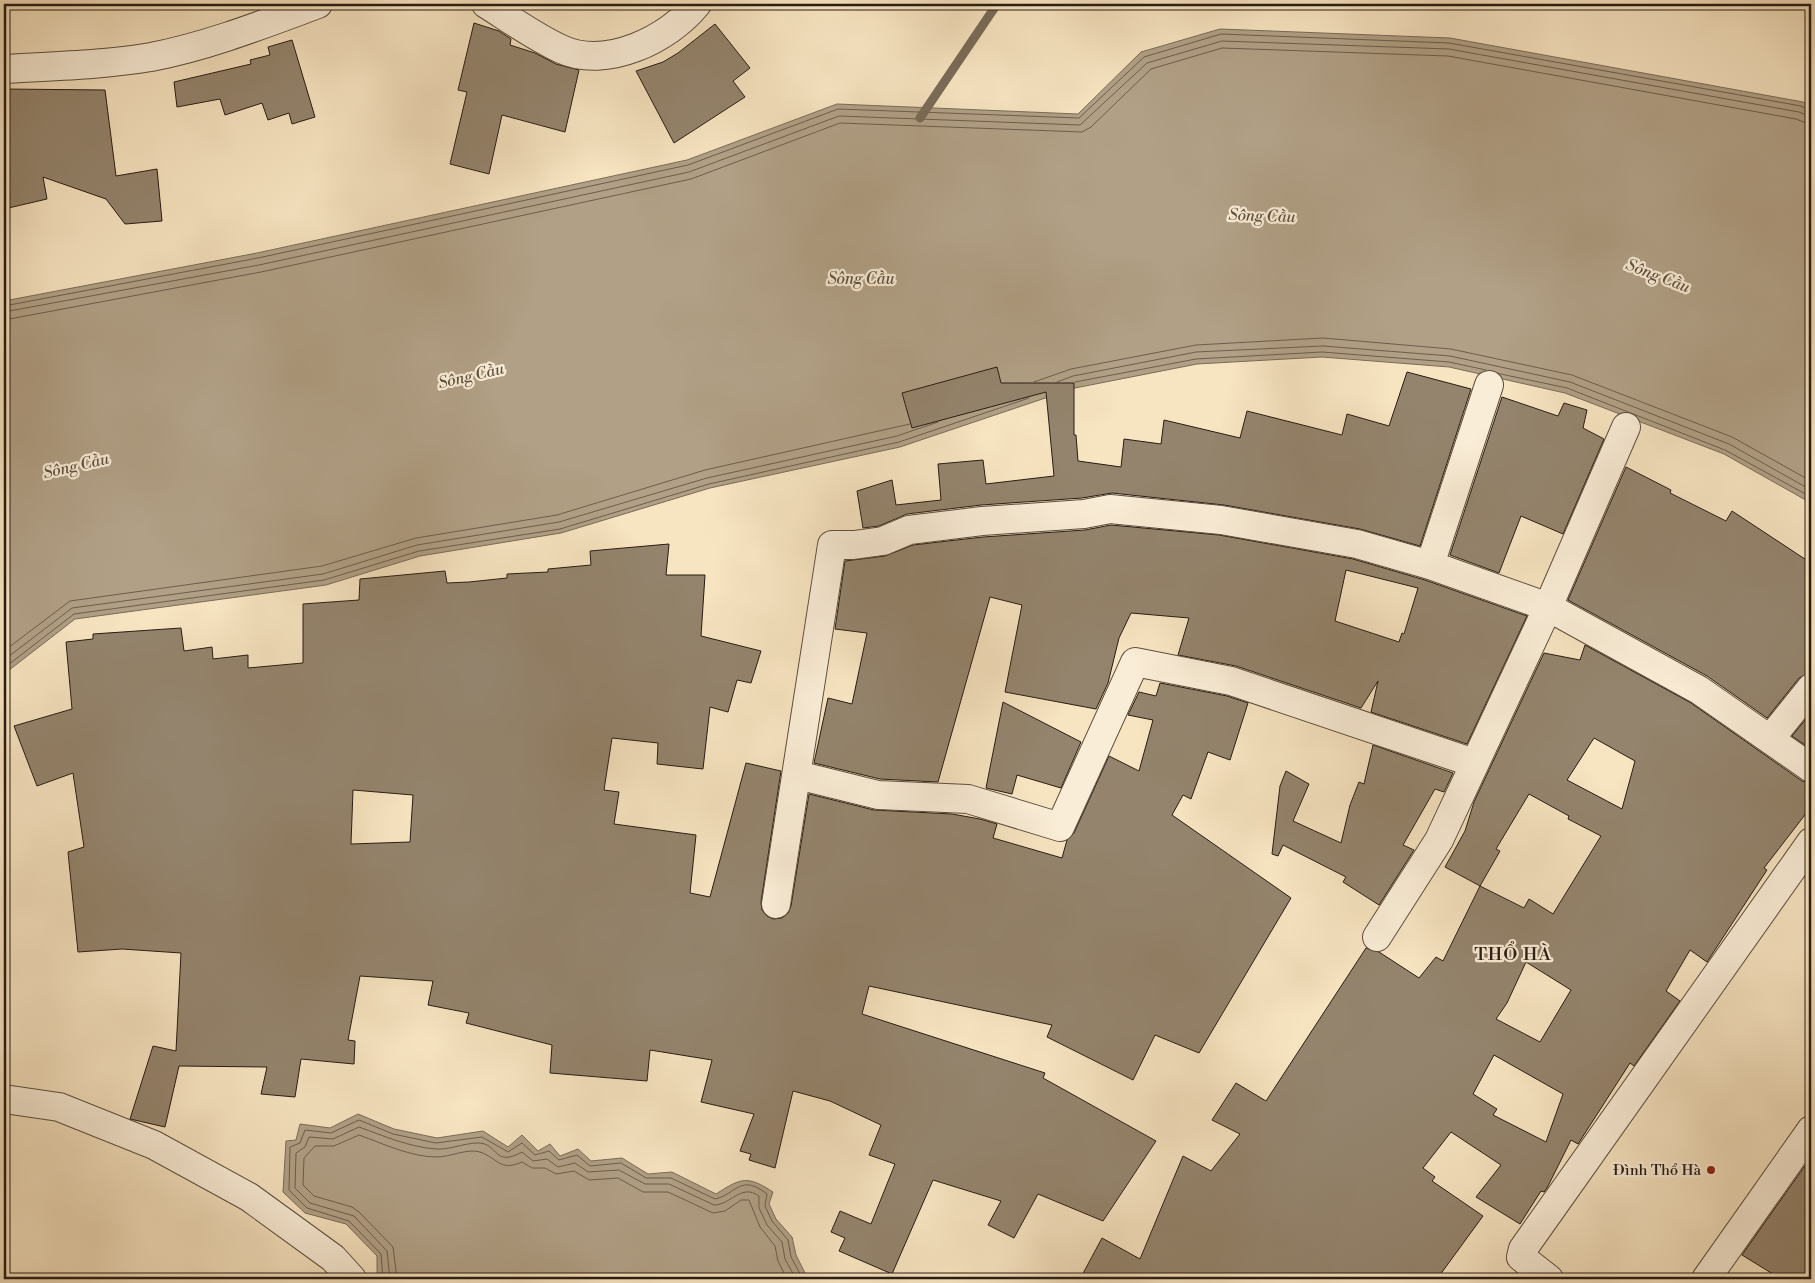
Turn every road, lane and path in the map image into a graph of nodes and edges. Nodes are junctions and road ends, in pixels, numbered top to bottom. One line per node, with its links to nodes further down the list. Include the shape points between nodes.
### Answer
1 (318, 4): 4 (street, via 207,42 152,56 90,65)
2 (486, 4): 3 (street, via 562,50 610,55 635,49 659,35 684,19)
3 (697, 4)
4 (4, 69)
5 (1489, 385): 7 (street)
6 (1626, 427): 8 (street)
7 (1430, 565): 8 (street); 13 (street, via 1357,544 1221,520 1110,509 909,530 883,541 832,544)
8 (1548, 607): 10 (street, via 1699,690); 11 (street)
9 (1811, 688): 10 (street)
10 (1770, 739): 12 (street)
11 (1474, 763): 13 (street, via 1231,681 1135,662 1060,826 968,799 878,795); 16 (street, via 1439,840)
12 (1811, 768)
13 (797, 775): 15 (street)
14 (1811, 842): 20 (street, via 1523,1249 1521,1257)
15 (776, 904)
16 (1377, 937)
17 (4, 1099): 19 (street, via 59,1107 154,1145 249,1197 333,1258)
18 (1811, 1130): 21 (street)
19 (352, 1279)
20 (1549, 1279)
21 (1706, 1279)

